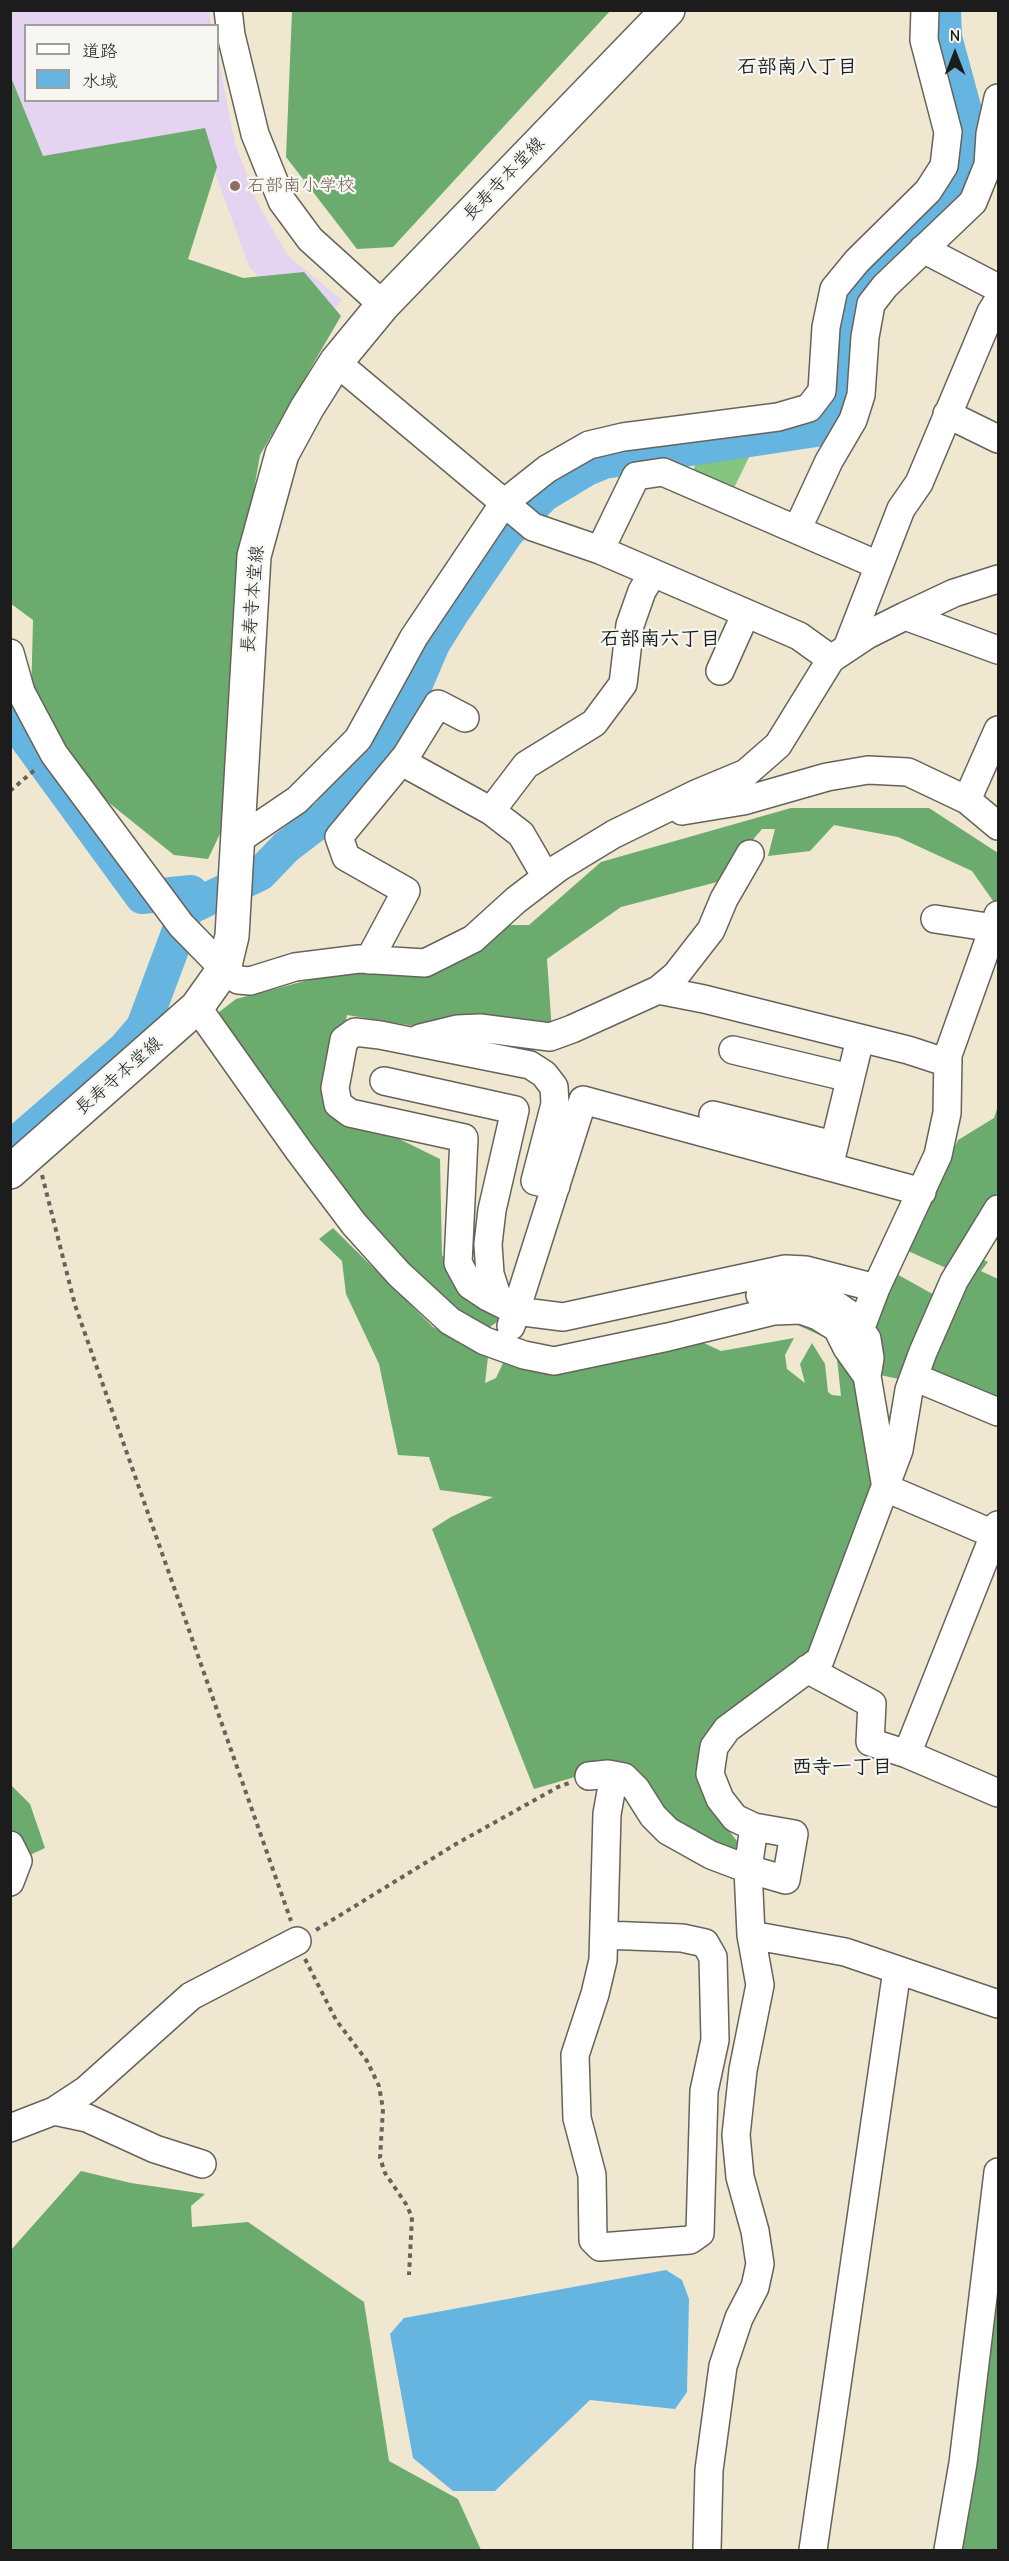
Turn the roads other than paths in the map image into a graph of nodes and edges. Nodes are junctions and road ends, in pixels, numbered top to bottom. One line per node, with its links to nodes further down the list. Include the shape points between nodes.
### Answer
1 (228, 10): 8 (street, via 255,134 282,201 310,239)
2 (668, 10): 8 (main road, 長寿寺本堂線)
3 (925, 10): 13 (street, via 924,40 948,132 944,166 928,190 834,289 826,327 822,391 809,408 778,417 691,426 589,445 547,470)
4 (999, 98): 5 (street, via 990,134 988,165 973,202)
5 (923, 249): 6 (street); 14 (street, via 871,304 861,394 853,420)
6 (999, 288)
7 (999, 301): 11 (street, via 991,312)
8 (383, 305): 10 (main road, 長寿寺本堂線)
9 (992, 345): 11 (street)
10 (336, 362): 13 (street); 32 (main road, 長寿寺本堂線, via 282,454 254,556)
11 (952, 416): 12 (street); 16 (street, via 919,483 901,509)
12 (999, 439)
13 (504, 503): 15 (street, via 533,527); 32 (street, via 414,637 358,739 297,800)
14 (796, 530): 15 (street, via 663,472 636,476); 16 (street)
15 (600, 550): 17 (street)
16 (878, 565): 23 (street)
17 (653, 573): 19 (street); 29 (street, via 630,626 623,684 594,723 526,765)
18 (999, 579): 20 (street, via 954,593)
19 (746, 613): 23 (street); 24 (street)
20 (905, 616): 21 (street); 23 (street)
21 (999, 650)
22 (10, 653): 38 (street, via 21,692 54,754 170,910)
23 (839, 653): 30 (street, via 778,745 746,773)
24 (720, 671)
25 (465, 718): 27 (street, via 438,704)
26 (999, 730): 28 (street)
27 (402, 762): 29 (street); 37 (street, via 339,837 346,857 406,891)
28 (967, 800): 30 (street, via 908,772 868,770 827,777 743,801); 31 (street)
29 (491, 811): 34 (street, via 521,834)
30 (648, 817): 34 (street)
31 (999, 826)
32 (238, 840): 38 (main road, 長寿寺本堂線, via 232,936)
33 (750, 854): 39 (street, via 711,930 676,975)
34 (546, 878): 37 (street, via 473,939 425,963)
35 (935, 920): 36 (street)
36 (996, 921): 44 (street)
37 (369, 960): 38 (street, via 295,967 250,981 238,980)
38 (224, 969): 40 (main road, 長寿寺本堂線)
39 (658, 990): 41 (street); 42 (street, via 550,1037 480,1028 457,1029)
40 (197, 1006): 49 (main road, 長寿寺本堂線); 56 (street, via 298,1151 354,1224 399,1274 450,1321)
41 (860, 1039): 44 (street); 45 (street)
42 (410, 1041): 50 (street, via 530,1065 544,1074 554,1087 555,1104 535,1181); 54 (street, via 355,1032 344,1040 335,1088 338,1104 350,1113 464,1138 458,1263 470,1285)
43 (733, 1050): 45 (street)
44 (948, 1063): 51 (street, via 947,1113 938,1155)
45 (850, 1078): 48 (street)
46 (384, 1081): 54 (street, via 515,1110 488,1244 490,1274)
47 (713, 1115): 48 (street)
48 (832, 1156): 50 (street, via 583,1100); 51 (street)
49 (22, 1161)
50 (556, 1186): 54 (street)
51 (922, 1192): 53 (street)
52 (999, 1209): 58 (street, via 954,1281)
53 (876, 1288): 54 (street, via 806,1270 785,1269 563,1317); 55 (street)
54 (508, 1307): 56 (street)
55 (861, 1330): 56 (street, via 849,1314 827,1299 801,1291 770,1293 602,1336); 57 (street, via 870,1358)
56 (504, 1347): 57 (street, via 554,1361 774,1311 801,1310 837,1328)
57 (867, 1376): 60 (street)
58 (914, 1377): 59 (street); 60 (street, via 899,1450)
59 (999, 1412)
60 (886, 1488): 61 (street); 62 (street, via 820,1660)
61 (997, 1532): 63 (street)
62 (807, 1669): 63 (street, via 872,1704 870,1742); 65 (street, via 727,1729 714,1747 710,1774 720,1799 735,1818)
63 (907, 1754): 64 (street)
64 (999, 1793)
65 (754, 1827): 67 (street); 67 (street, via 794,1834 786,1880)
66 (10, 1845): 68 (street, via 18,1861)
67 (748, 1869): 69 (street, via 711,1855 668,1831 624,1778 602,1776 607,1814); 70 (street)
68 (10, 1882)
69 (604, 1935): 69 (street, via 603,1960 575,2055 574,2073 577,2118 592,2175 593,2240 600,2247 690,2240 700,2234 704,2091 715,2040 713,1957 705,1943)
70 (751, 1935): 72 (street, via 845,1952); 78 (street, via 760,1985 743,2070 736,2135 740,2177 760,2264 755,2287 738,2318 723,2366 709,2470)
71 (297, 1941): 74 (street, via 191,1996 86,2090)
72 (897, 1970): 73 (street); 79 (street)
73 (999, 2004)
74 (54, 2111): 75 (street); 76 (street, via 87,2118 155,2149)
75 (10, 2128)
76 (202, 2164)
77 (999, 2172): 80 (street, via 966,2441)
78 (708, 2550)
79 (813, 2550)
80 (948, 2550)

